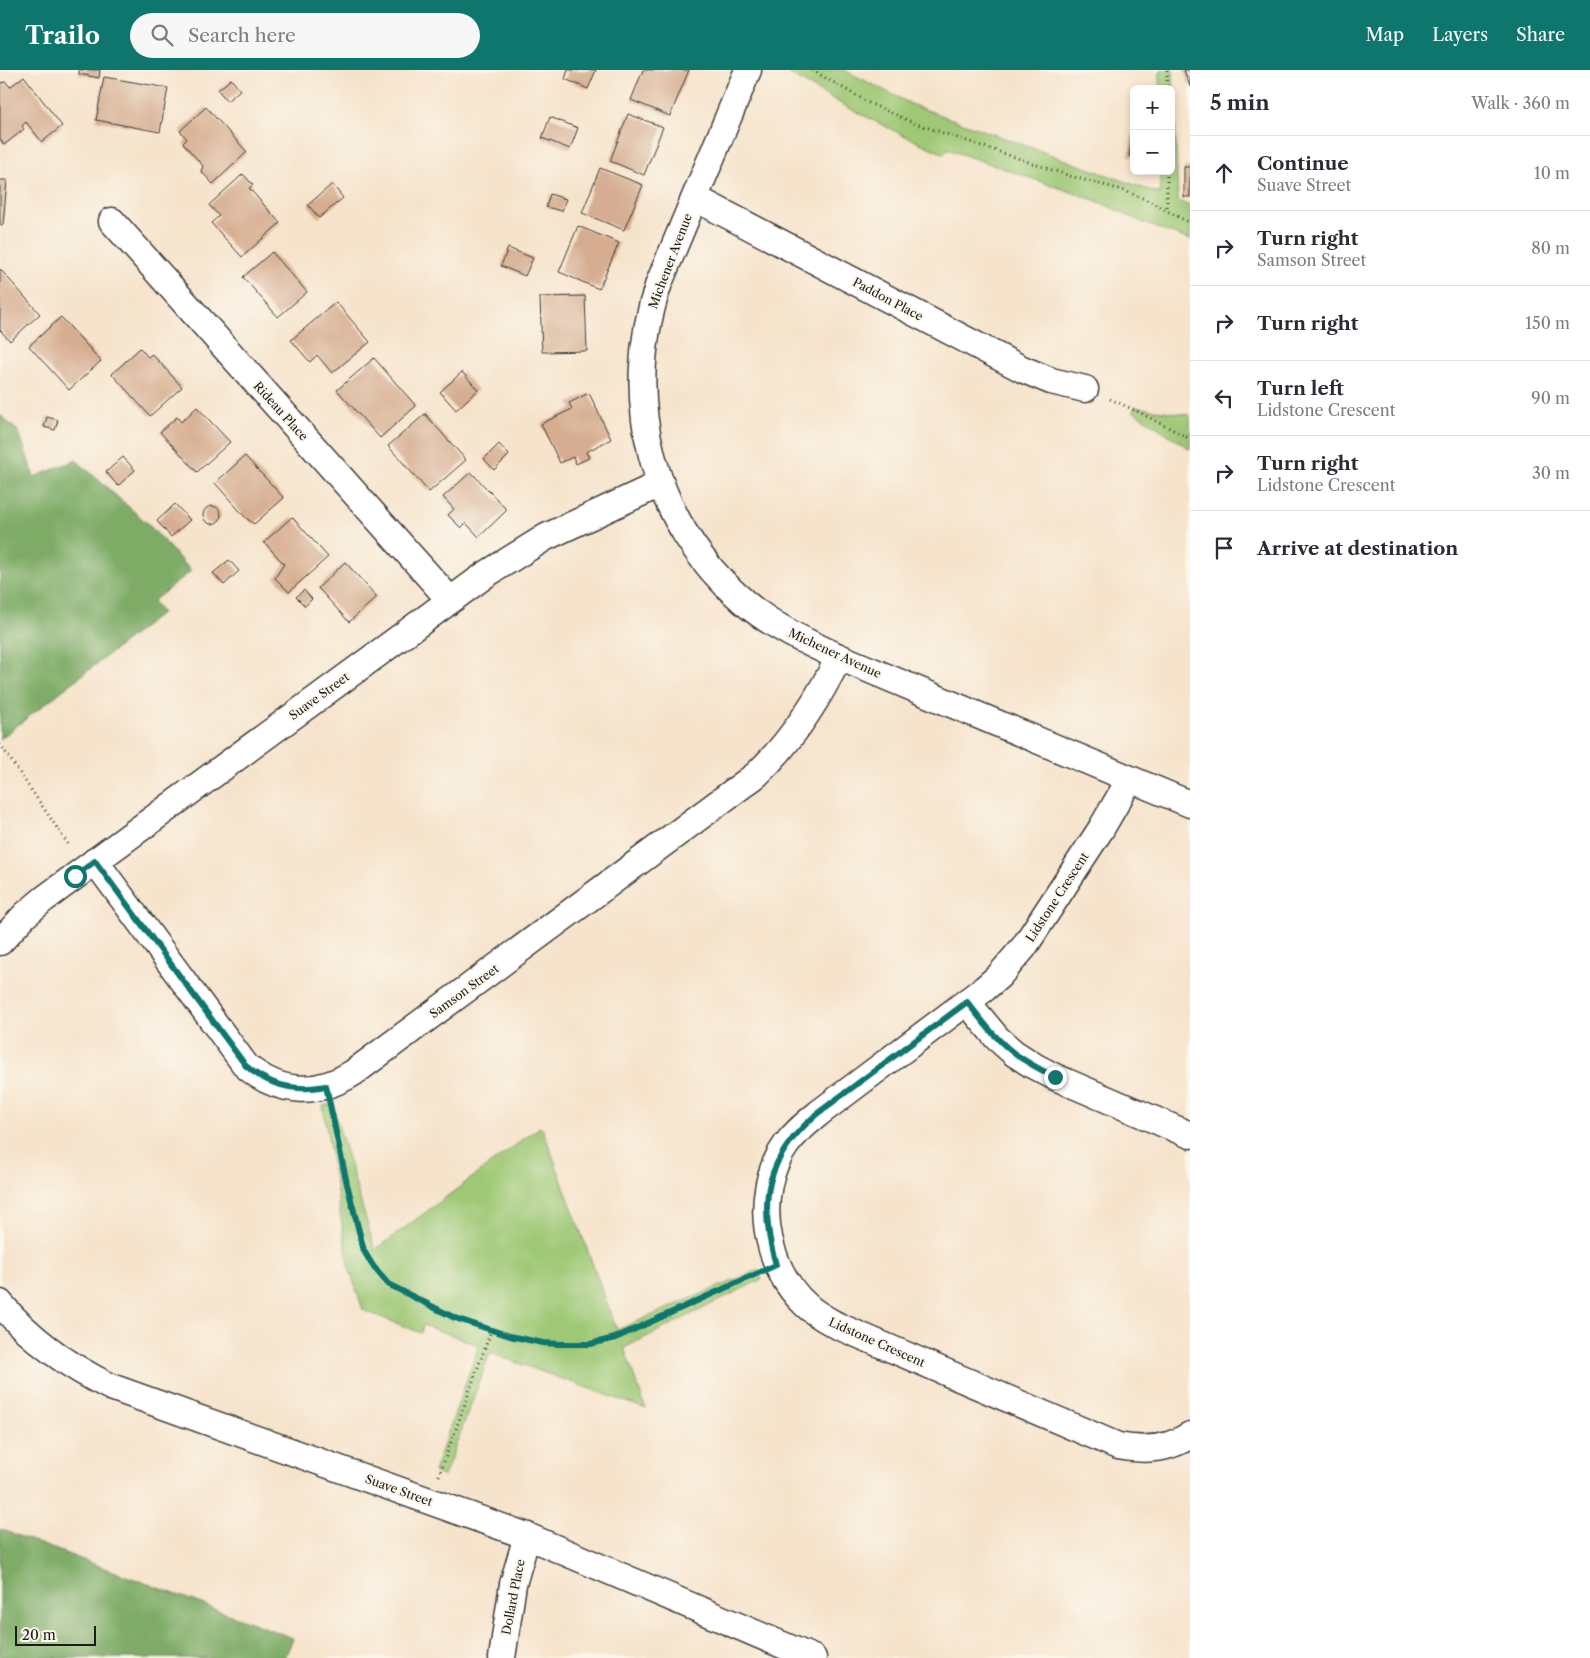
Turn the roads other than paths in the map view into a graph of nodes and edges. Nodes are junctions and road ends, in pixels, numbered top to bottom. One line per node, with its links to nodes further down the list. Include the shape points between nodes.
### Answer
1 (748, 70): 2 (street, Michener Avenue)
2 (695, 198): 4 (street, Paddon Place, via 1022,369 1051,381); 5 (street, Michener Avenue, via 659,283 644,346 644,415)
3 (112, 221): 6 (street, Rideau Place)
4 (1085, 389)
5 (660, 484): 6 (street, Suave Street, via 546,537); 7 (street, Michener Avenue, via 699,552 728,587 779,626)
6 (450, 600): 10 (street, Suave Street)
7 (839, 657): 8 (street, Michener Avenue); 10 (street, Samson Street, via 804,720 756,776 353,1073 326,1086 311,1089 281,1086 256,1075 246,1066)
8 (1130, 778): 9 (street, Michener Avenue); 12 (street, Lidstone Crescent, via 1101,829 1024,947 999,976)
9 (1190, 804)
10 (90, 865): 11 (street, Suave Street, via 25,915)
11 (0, 942)
12 (967, 1002): 13 (street, via 997,1038 1034,1066); 15 (street, Lidstone Crescent, via 818,1113 785,1146 769,1186 767,1206 767,1228 776,1265 806,1305 838,1326 1118,1446 1153,1450)
13 (1190, 1135)
14 (0, 1303): 16 (street, Suave Street, via 14,1320 62,1360 111,1387)
15 (1190, 1435)
16 (527, 1536): 17 (street, Dollard Place, via 513,1584); 18 (street, Suave Street)
17 (502, 1658)
18 (813, 1658)

